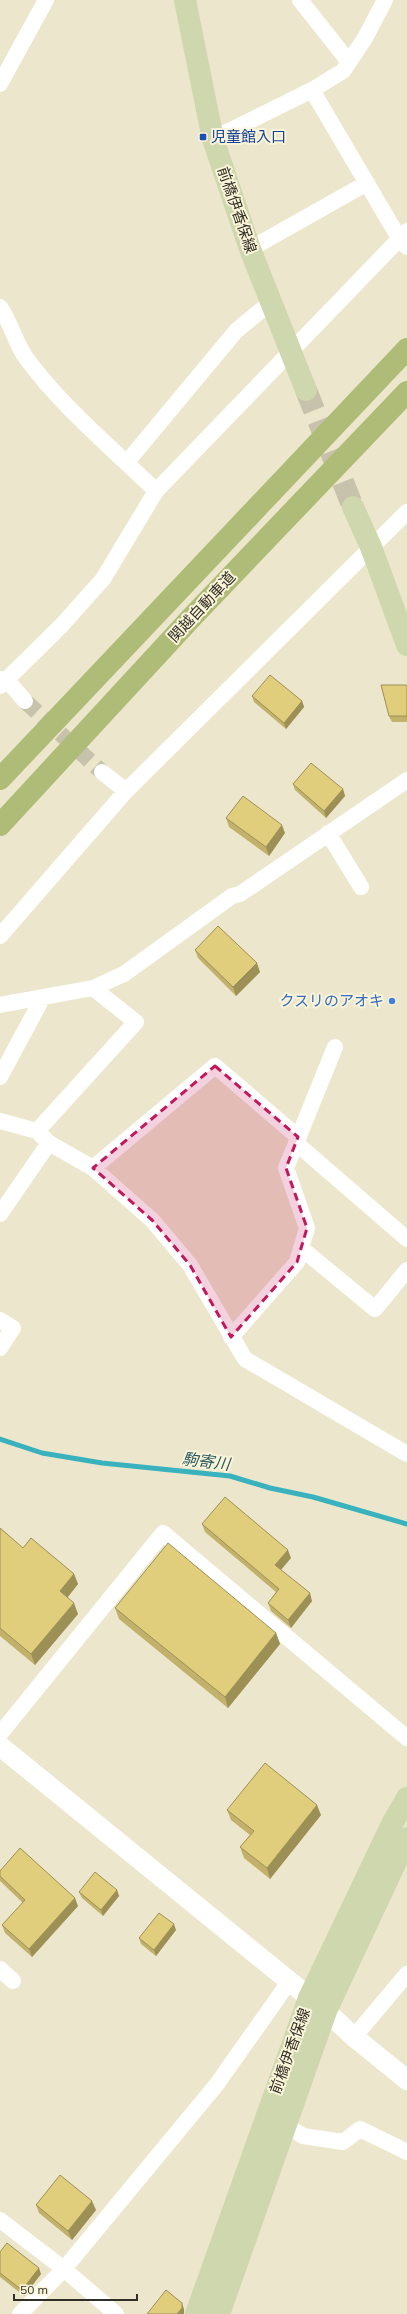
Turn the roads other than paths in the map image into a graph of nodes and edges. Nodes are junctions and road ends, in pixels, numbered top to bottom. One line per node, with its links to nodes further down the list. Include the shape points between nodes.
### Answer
1 (46, 0): 6 (street)
2 (185, 0): 8 (main road, 前橋伊香保線)
3 (300, 0): 5 (street)
4 (385, 0): 5 (street)
5 (349, 62): 7 (street, via 343,71)
6 (0, 84)
7 (312, 90): 8 (street); 9 (street)
8 (213, 139): 11 (main road, 前橋伊香保線)
9 (367, 183): 10 (street); 11 (street)
10 (404, 239): 15 (street)
11 (250, 249): 12 (main road, 前橋伊香保線)
12 (271, 302): 15 (main road, 前橋伊香保線); 18 (street, via 236,331)
13 (0, 307): 18 (street, via 20,349 40,375 59,398)
14 (407, 349): 27 (highway, 関越自動車道)
15 (291, 352): 16 (main road, 前橋伊香保線); 19 (street)
16 (306, 390)
17 (407, 392): 30 (highway, 関越自動車道, via 193,616)
18 (127, 462): 19 (street)
19 (156, 491): 24 (street, via 103,579 61,626)
20 (352, 507): 22 (main road)
21 (407, 512): 22 (street)
22 (371, 547): 23 (main road); 29 (street)
23 (407, 645)
24 (2, 681): 25 (street)
25 (25, 701)
26 (102, 772): 29 (street)
27 (0, 779)
28 (407, 780): 31 (street)
29 (126, 791): 33 (street)
30 (0, 824)
31 (328, 833): 32 (street); 34 (street, via 240,894 232,896 124,974)
32 (361, 887)
33 (0, 936)
34 (93, 988): 35 (street); 40 (street, via 136,1022)
35 (42, 999): 36 (street); 38 (street)
36 (0, 1005)
37 (335, 1047): 41 (street)
38 (0, 1077)
39 (0, 1121): 40 (street)
40 (37, 1131): 42 (street)
41 (297, 1140): 43 (street, via 215,1066); 45 (street); 46 (street, via 286,1168 307,1228)
42 (49, 1143): 43 (street); 44 (street)
43 (93, 1168): 49 (street, via 152,1220 190,1265)
44 (0, 1214)
45 (407, 1239)
46 (301, 1248): 47 (street, via 375,1308); 49 (street, via 297,1262)
47 (407, 1270)
48 (0, 1320): 50 (street, via 13,1328)
49 (231, 1337): 51 (street, via 245,1360)
50 (0, 1348)
51 (407, 1454)
52 (0, 1734): 53 (street, via 163,1533)
53 (407, 1738)
54 (0, 1746): 58 (street)
55 (407, 1798): 59 (main road, 前橋伊香保線, via 393,1822)
56 (407, 1838): 60 (main road, 前橋伊香保線)
57 (407, 1974): 61 (street)
58 (289, 1982): 59 (street); 66 (street, via 217,2084)
59 (309, 1998): 60 (street); 69 (main road, 前橋伊香保線)
60 (326, 2011): 61 (street); 63 (main road, 前橋伊香保線)
61 (354, 2037): 62 (street)
62 (407, 2080)
63 (286, 2125): 64 (street, via 303,2136 343,2142 360,2129); 70 (main road, 前橋伊香保線)
64 (407, 2152)
65 (0, 2220): 66 (street)
66 (64, 2269): 67 (street); 68 (street)
67 (20, 2314)
68 (116, 2314)
69 (196, 2314)
70 (219, 2314)

